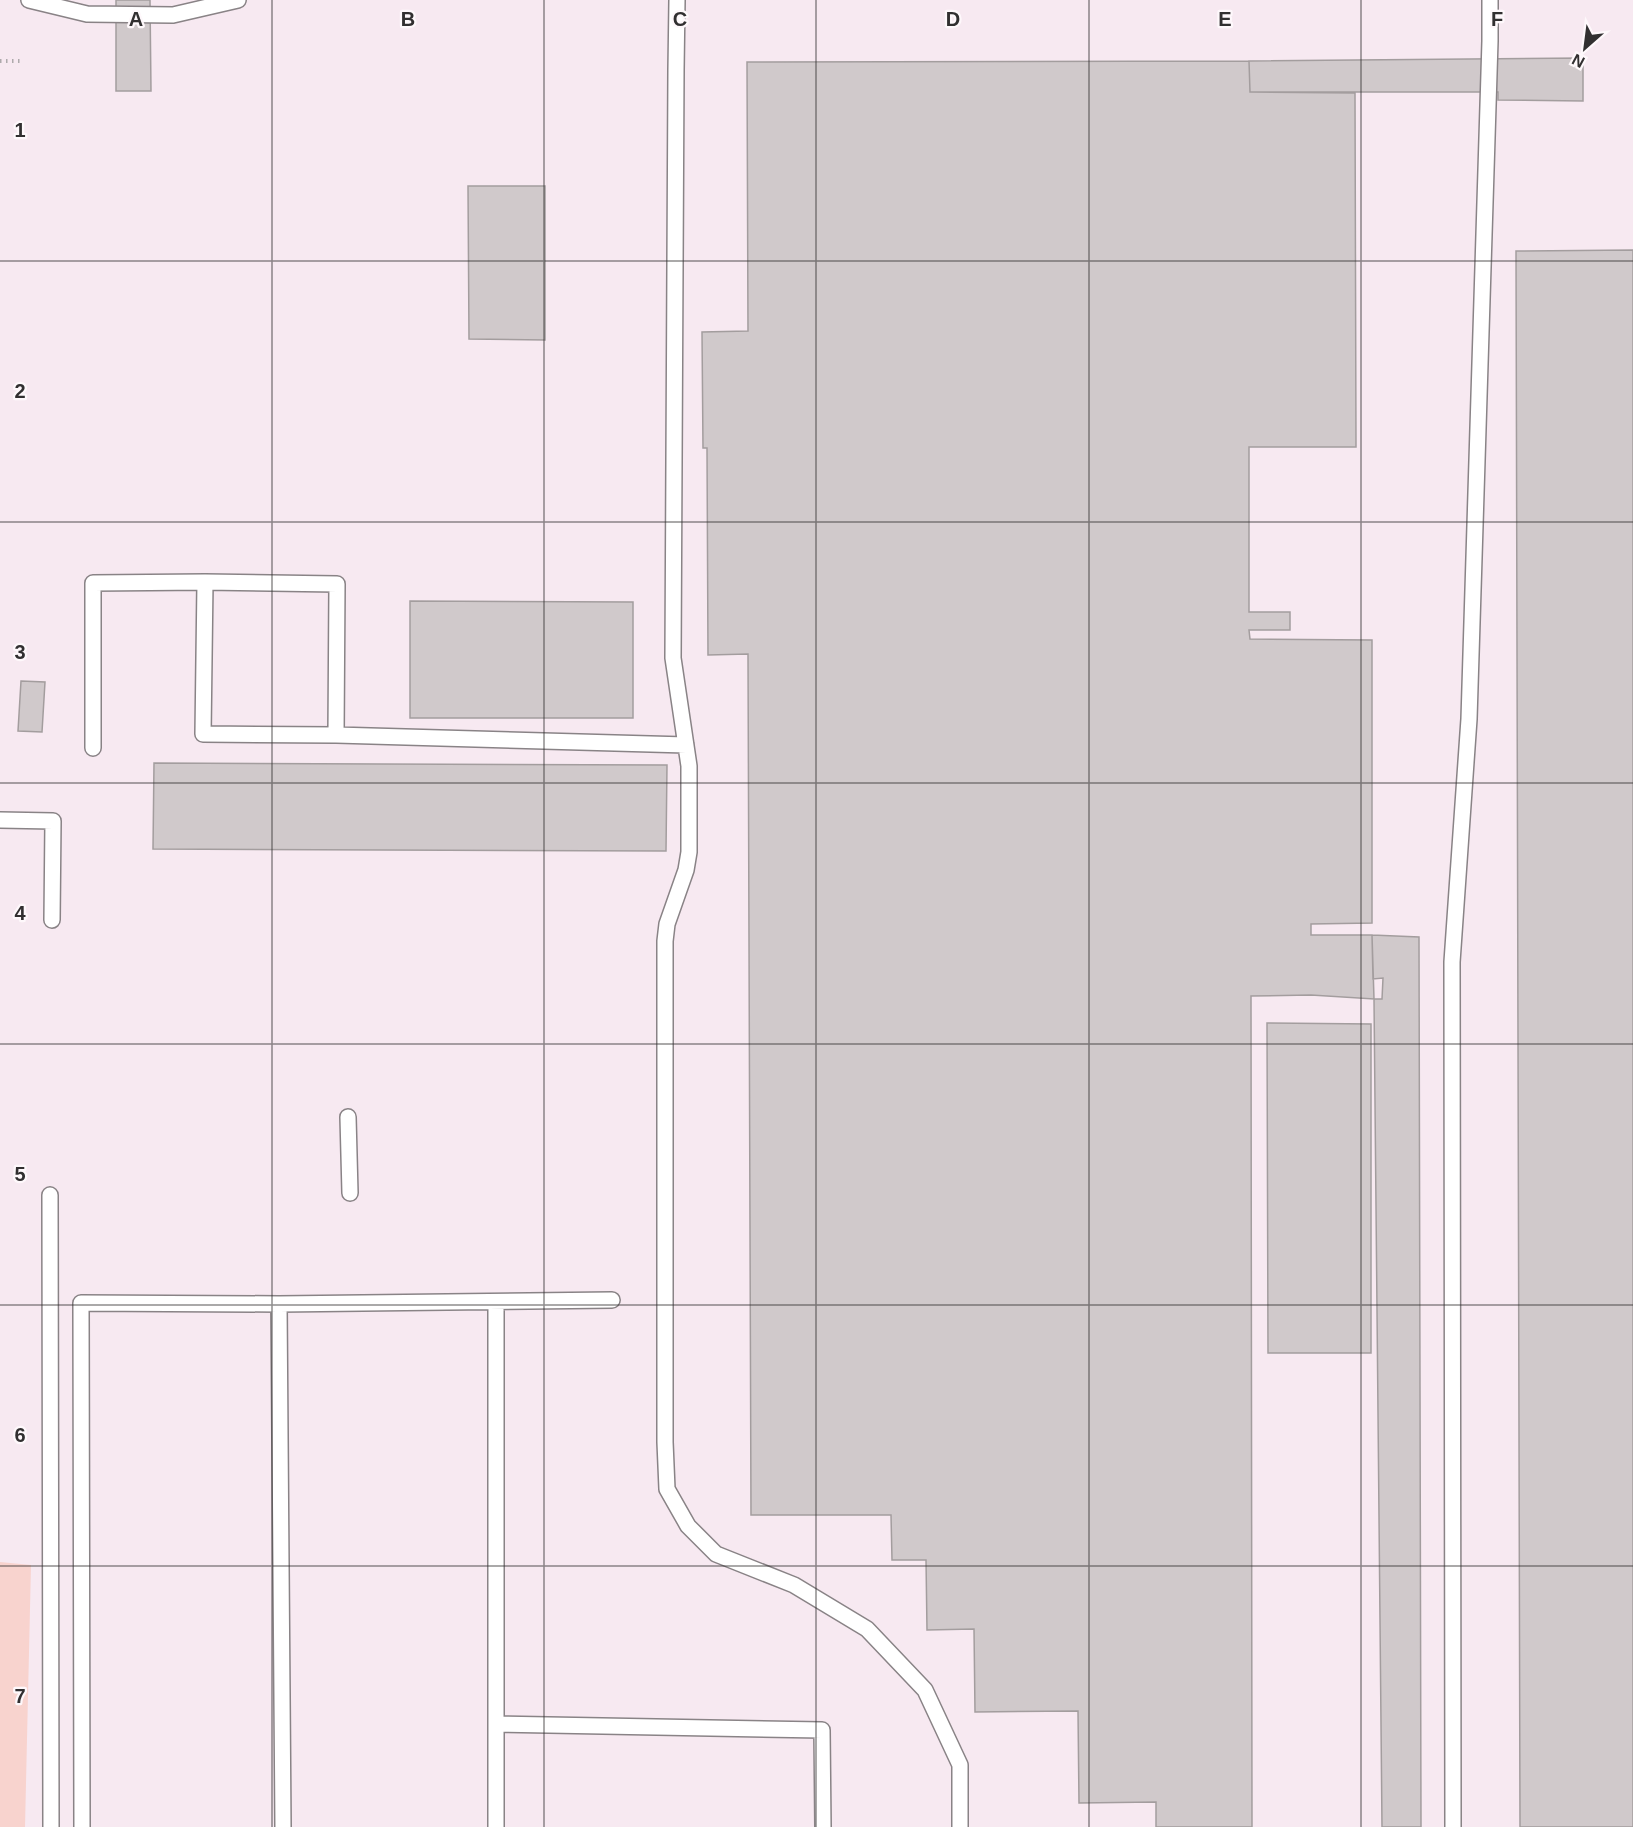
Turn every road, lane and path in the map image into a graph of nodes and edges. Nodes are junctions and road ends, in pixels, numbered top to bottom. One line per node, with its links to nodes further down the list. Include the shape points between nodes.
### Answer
1 (29, 0): 2 (lane, via 87,14 172,15)
2 (238, 0)
3 (677, 0): 9 (lane, via 673,658)
4 (1490, 0): 26 (lane, via 1468,719 1452,962)
5 (0, 61): 6 (path)
6 (23, 61)
7 (205, 582): 8 (lane, via 337,584); 8 (lane, via 203,734); 10 (lane, via 93,583)
8 (336, 735): 9 (lane)
9 (686, 745): 25 (lane, via 689,852 665,941 667,1489 688,1526 716,1554 794,1586 867,1629 925,1690 960,1765)
10 (93, 747)
11 (0, 820): 12 (lane, via 54,821)
12 (52, 920)
13 (348, 1117): 14 (lane)
14 (350, 1193)
15 (50, 1195): 20 (lane)
16 (612, 1300): 17 (lane)
17 (496, 1302): 18 (lane); 19 (lane)
18 (279, 1304): 21 (lane, via 81,1303); 22 (lane)
19 (497, 1724): 23 (lane); 24 (lane, via 822,1730)
20 (51, 1827)
21 (82, 1827)
22 (283, 1827)
23 (496, 1827)
24 (823, 1827)
25 (960, 1827)
26 (1453, 1827)

